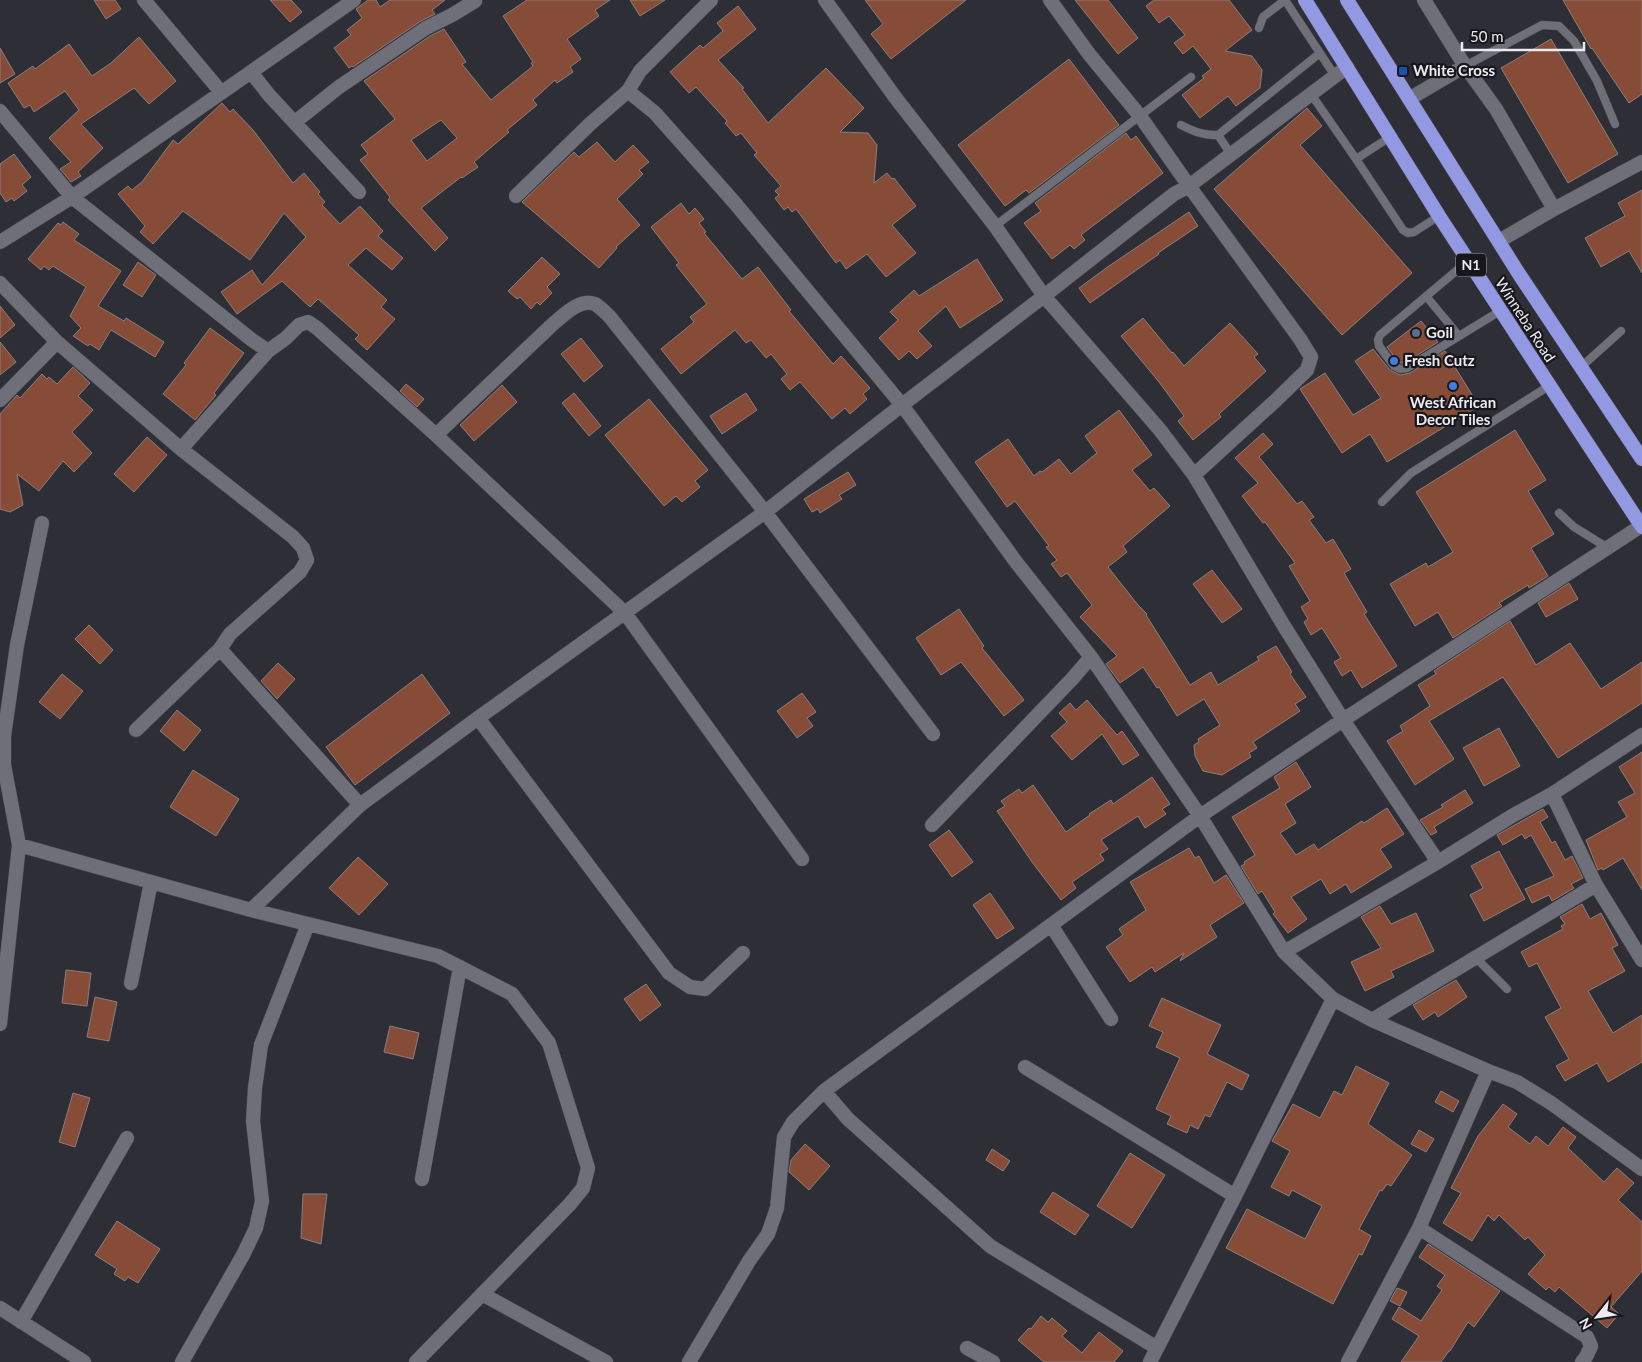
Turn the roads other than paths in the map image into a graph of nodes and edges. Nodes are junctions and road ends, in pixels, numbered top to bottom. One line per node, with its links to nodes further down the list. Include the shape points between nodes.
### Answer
1 (144, 0): 17 (street)
2 (354, 0): 13 (street)
3 (711, 0): 16 (street, via 640,71)
4 (825, 0): 36 (street)
5 (1050, 0): 21 (street)
6 (1305, 0): 14 (highway, Winneba Road / N1)
7 (1348, 0): 19 (highway, Winneba Road / N1)
8 (1424, 0): 12 (street)
9 (475, 2): 22 (street, via 426,28 339,87)
10 (1259, 28): 11 (lane, via 1262,17 1286,0)
11 (1320, 53): 14 (lane); 25 (lane)
12 (1464, 66): 19 (street); 23 (lane, via 1542,25 1559,26 1574,41 1598,81); 34 (street, via 1496,109)
13 (251, 72): 17 (street); 22 (street)
14 (1341, 72): 18 (street); 26 (highway, Winneba Road / N1)
15 (1191, 76): 21 (lane)
16 (628, 91): 32 (street); 51 (street, via 655,113 734,202)
17 (221, 92): 33 (street)
18 (1311, 94): 27 (street); 28 (lane)
19 (1409, 99): 37 (highway, Winneba Road / N1)
20 (0, 111): 33 (street)
21 (1140, 116): 30 (street); 36 (lane)
22 (295, 122): 31 (street)
23 (1615, 124)
24 (1181, 125): 25 (lane, via 1205,135)
25 (1218, 135): 27 (lane)
26 (1390, 137): 28 (lane); 35 (highway, Winneba Road / N1)
27 (1230, 153): 30 (street)
28 (1356, 159): 35 (lane, via 1402,230 1414,232)
29 (1642, 162): 34 (street)
30 (1189, 186): 41 (street, via 1174,194); 55 (street, via 1311,357 1307,370)
31 (360, 192)
32 (516, 196)
33 (72, 197): 38 (street); 47 (street)
34 (1554, 210): 37 (street)
35 (1439, 216): 39 (highway, Winneba Road / N1)
36 (995, 226): 41 (street)
37 (1499, 241): 48 (highway, Winneba Road / N1)
38 (0, 242)
39 (1468, 261): 42 (lane); 43 (highway, Winneba Road / N1)
40 (0, 283): 46 (street)
41 (1044, 296): 51 (street); 55 (street, via 1160,430)
42 (1426, 296): 45 (lane); 45 (lane, via 1380,335 1379,346 1394,366 1407,368)
43 (1500, 311): 45 (lane); 49 (highway, Winneba Road / N1)
44 (1621, 331): 48 (lane)
45 (1459, 336)
46 (57, 342): 50 (street); 53 (street)
47 (268, 351): 52 (street, via 299,325 308,322); 53 (street)
48 (1581, 367): 54 (highway, Winneba Road / N1)
49 (1549, 386): 56 (lane, via 1411,473); 60 (highway, Winneba Road / N1)
50 (0, 400)
51 (902, 405): 57 (street); 64 (street, via 1016,562)
52 (436, 435): 57 (street, via 554,323 582,303 594,304 610,317); 62 (street)
53 (181, 449): 63 (street, via 293,537 303,548 307,560 300,572 230,634)
54 (1642, 458)
55 (1194, 475): 66 (street)
56 (1382, 502)
57 (765, 512): 62 (street); 68 (street)
58 (1559, 513): 61 (lane, via 1574,527)
59 (42, 523): 74 (street, via 4,736 4,765)
60 (1642, 527): 61 (street)
61 (1609, 548): 66 (street)
62 (625, 613): 65 (street); 75 (street)
63 (220, 649): 67 (street); 71 (street)
64 (1091, 657): 72 (street); 73 (street)
65 (478, 718): 71 (street); 83 (street, via 669,973 690,987 704,989)
66 (1343, 720): 72 (street); 76 (street)
67 (136, 730)
68 (933, 734)
69 (1642, 735): 70 (street)
70 (1552, 794): 76 (street); 78 (street)
71 (360, 805): 79 (street)
72 (1200, 816): 81 (street); 82 (street)
73 (932, 825)
74 (19, 845): 77 (street); 92 (street)
75 (802, 859)
76 (1438, 862): 82 (street)
77 (151, 882): 79 (street); 87 (street)
78 (1596, 885): 84 (street); 85 (street)
79 (251, 910): 80 (street)
80 (308, 924): 86 (street, via 438,956); 107 (street, via 261,1045 253,1121 262,1201 256,1228 244,1255)
81 (1051, 925): 90 (street); 95 (street)
82 (1284, 952): 89 (street)
83 (743, 953)
84 (1475, 957): 88 (lane); 91 (street)
85 (1642, 960)
86 (460, 967): 98 (street); 101 (street, via 512,994 550,1043 588,1168 583,1188 570,1204)
87 (131, 983)
88 (1507, 989)
89 (1333, 999): 91 (street); 99 (street)
90 (1111, 1019)
91 (1372, 1020): 94 (street)
92 (0, 1024)
93 (1025, 1067): 99 (street)
94 (1488, 1071): 97 (street, via 1517,1082 1551,1103); 100 (street)
95 (824, 1091): 105 (street, via 848,1119 990,1246); 110 (street, via 793,1122 784,1137 777,1208 768,1234)
96 (127, 1138): 103 (street)
97 (1642, 1170)
98 (422, 1179)
99 (1235, 1196): 105 (street)
100 (1419, 1228): 113 (street); 114 (street, via 1587,1337 1591,1346)
101 (482, 1294): 108 (street); 109 (street)
102 (0, 1308): 103 (street)
103 (21, 1322): 106 (street)
104 (967, 1348): 111 (street)
105 (1158, 1348): 112 (street)
106 (84, 1362)
107 (182, 1362)
108 (416, 1362)
109 (606, 1362)
110 (689, 1362)
111 (992, 1362)
112 (1150, 1362)
113 (1348, 1362)
114 (1582, 1362)

